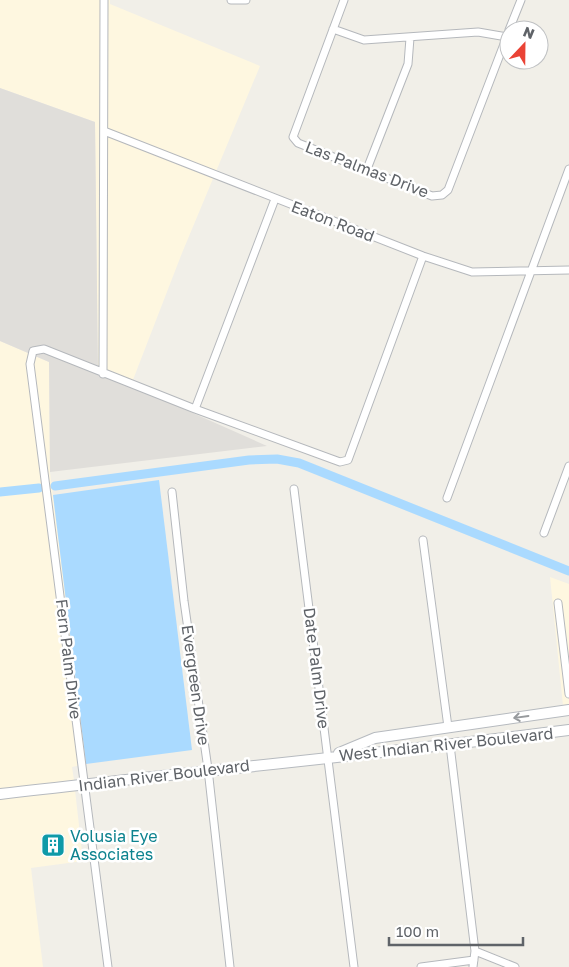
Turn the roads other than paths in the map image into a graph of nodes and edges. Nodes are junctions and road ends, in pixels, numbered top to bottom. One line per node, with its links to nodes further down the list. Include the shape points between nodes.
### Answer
1 (104, 0): 11 (street)
2 (232, 0): 3 (street)
3 (246, 0)
4 (344, 0): 7 (street, Las Palmas Drive)
5 (521, 0): 6 (street, Las Palmas Drive)
6 (513, 20)
7 (333, 29): 9 (street, via 364,40); 12 (street, Las Palmas Drive, via 293,137 298,143)
8 (499, 33): 9 (street)
9 (410, 38): 12 (street, via 408,64)
10 (499, 57): 12 (street, Las Palmas Drive, via 448,190 442,195 432,196)
11 (104, 131): 14 (street, Eaton Road); 18 (street)
12 (367, 169)
13 (569, 169): 17 (street)
14 (275, 198): 15 (street, Eaton Road); 19 (street)
15 (423, 256): 17 (street, Eaton Road, via 472,272); 19 (street, via 348,460 340,462)
16 (569, 270): 17 (street, Eaton Road)
17 (530, 272): 23 (street)
18 (103, 374): 19 (street); 34 (street, Fern Palm Drive, via 44,349 33,351 30,364)
19 (195, 409)
20 (569, 466): 24 (street)
21 (294, 489): 32 (street, Date Palm Drive)
22 (172, 492): 33 (street, Evergreen Drive)
23 (447, 498)
24 (544, 533)
25 (423, 540): 29 (street)
26 (558, 603): 27 (street)
27 (569, 694)
28 (569, 710): 29 (main road, West Indian River Boulevard, one-way to 29)
29 (448, 727): 32 (main road, West Indian River Boulevard, via 375,738)
30 (569, 730): 31 (main road, West Indian River Boulevard)
31 (450, 745): 32 (main road, West Indian River Boulevard); 36 (street)
32 (329, 757): 33 (main road, Indian River Boulevard); 40 (street, Date Palm Drive)
33 (208, 770): 34 (main road, Indian River Boulevard); 39 (street, Evergreen Drive)
34 (85, 784): 35 (main road, Indian River Boulevard); 38 (street, Fern Palm Drive)
35 (0, 794)
36 (475, 951): 37 (street); 42 (street)
37 (474, 963): 41 (street)
38 (108, 967)
39 (230, 967)
40 (354, 967)
41 (421, 967)
42 (515, 967)

